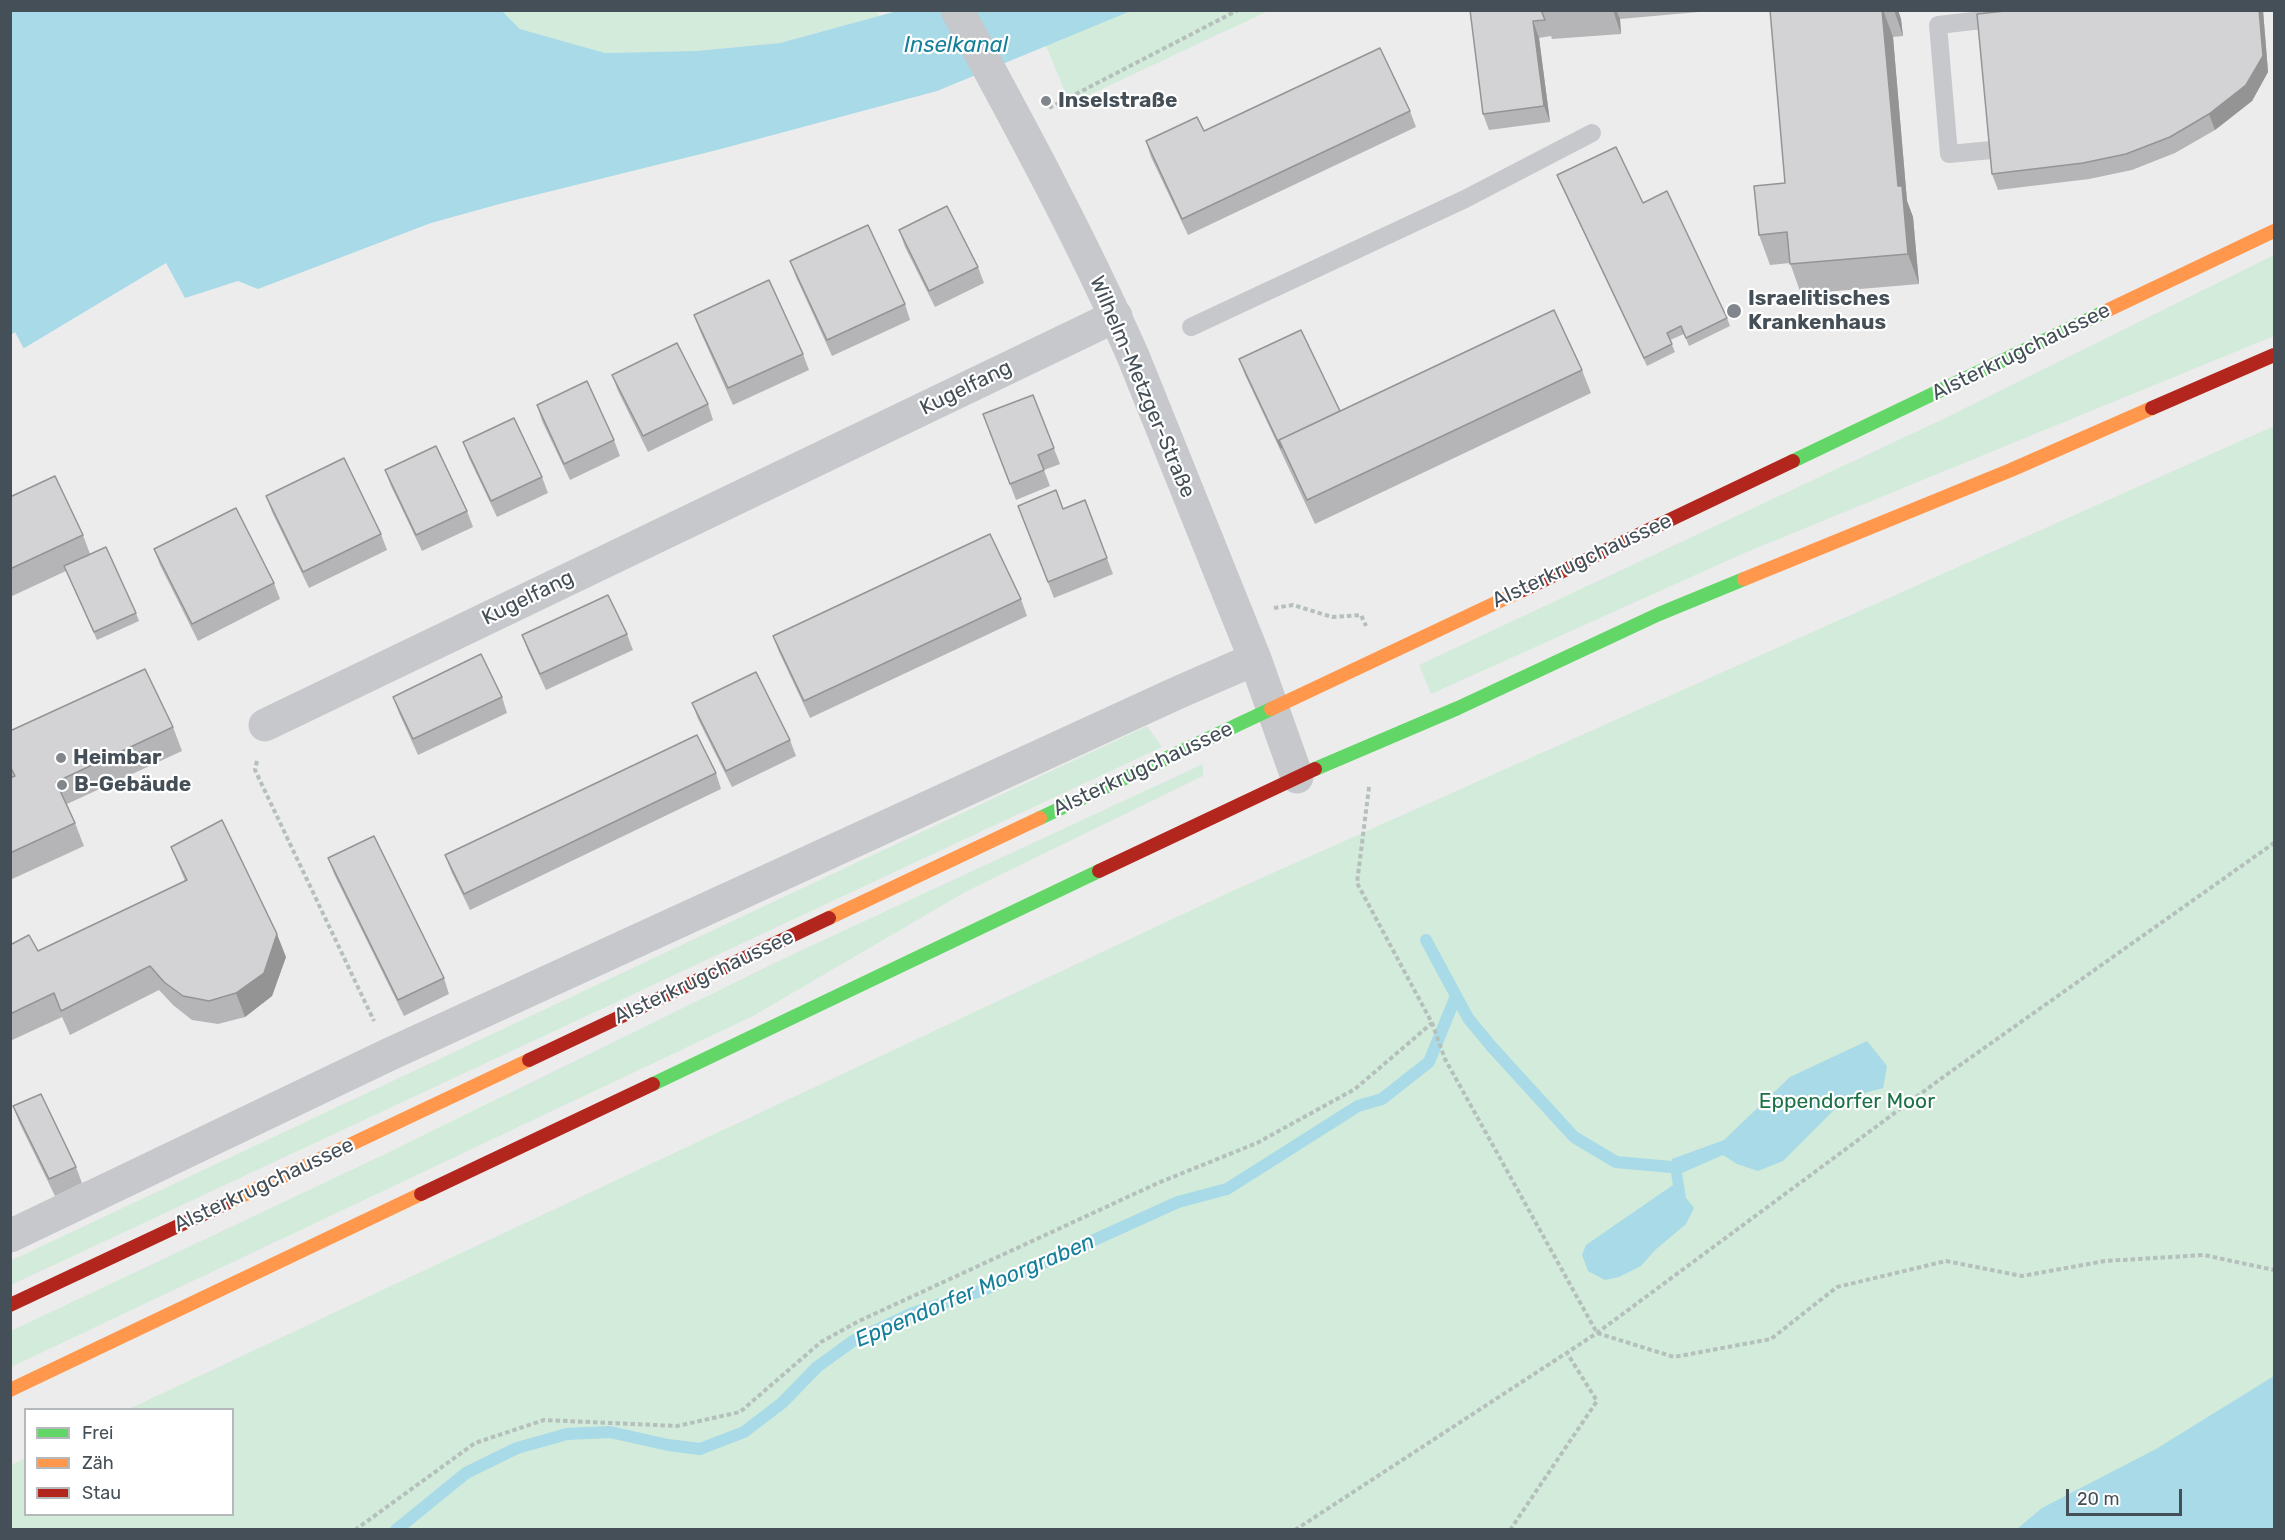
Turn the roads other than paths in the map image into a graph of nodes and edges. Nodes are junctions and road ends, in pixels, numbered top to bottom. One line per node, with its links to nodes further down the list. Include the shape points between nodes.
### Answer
1 (957, 10): 6 (street, Wilhelm-Metzger-Straße)
2 (2017, 16): 4 (lane, via 1938,24 1948,154)
3 (1592, 133): 7 (lane, via 1465,199)
4 (2034, 146)
5 (2274, 231): 10 (main road, Alsterkrugchaussee)
6 (1116, 316): 9 (street, Wilhelm-Metzger-Straße); 11 (street, Kugelfang)
7 (1191, 327)
8 (2274, 355): 12 (main road, via 2011,470 1659,614 1458,708)
9 (1255, 659): 10 (street, Wilhelm-Metzger-Straße); 13 (street, via 390,1054)
10 (1272, 708): 12 (street, Wilhelm-Metzger-Straße); 14 (main road, Alsterkrugchaussee)
11 (265, 725)
12 (1296, 777): 15 (main road)
13 (10, 1236)
14 (10, 1305)
15 (10, 1390)

